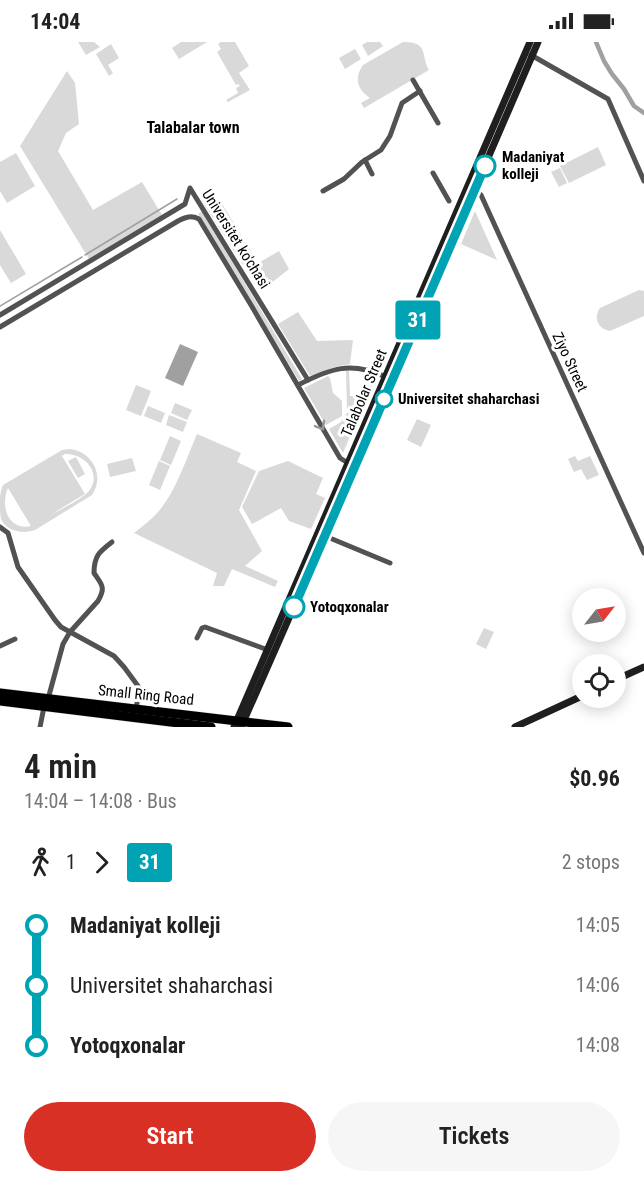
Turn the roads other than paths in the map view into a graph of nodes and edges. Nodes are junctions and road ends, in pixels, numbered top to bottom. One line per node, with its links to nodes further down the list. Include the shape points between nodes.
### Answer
1 (530, 42): 3 (main road, Talabolar Street)
2 (538, 42): 3 (main road, Talabolar Street)
3 (529, 53): 10 (street, via 608,99); 11 (main road, Talabolar Street)
4 (413, 80): 5 (street)
5 (420, 91): 6 (street); 7 (street, via 402,103 382,149)
6 (438, 123)
7 (365, 160): 9 (street); 12 (street)
8 (433, 173): 13 (street)
9 (372, 174)
10 (644, 181)
11 (472, 187): 15 (main road, Talabolar Street); 24 (street, Ziyo Street, via 485,203)
12 (323, 191)
13 (449, 201)
14 (0, 315): 18 (street, Universitet ko'chasi, via 185,204 190,188)
15 (412, 324): 17 (main road, Talabolar Street); 20 (main road, Talabolar Street)
16 (0, 327): 19 (street, Universitet ko'chasi, via 178,220 194,217 199,219)
17 (386, 377): 18 (street, via 346,367); 20 (main road, Talabolar Street)
18 (308, 380): 19 (street)
19 (298, 386): 20 (street, Universitet ko'chasi, one-way to 20, via 340,458)
20 (351, 466): 22 (main road, Talabolar Street); 26 (main road, Talabolar Street)
21 (0, 527): 27 (street, via 8,533 18,567 55,620)
22 (325, 536): 25 (street); 26 (main road, Talabolar Street)
23 (112, 542): 27 (street, via 95,560 94,573 103,588 101,596)
24 (644, 553)
25 (390, 564)
26 (298, 589): 31 (main road, Talabolar Street)
27 (70, 632): 37 (street); 38 (street, via 114,656 124,667 138,686)
28 (197, 638): 31 (street, via 205,627)
29 (15, 639): 30 (street)
30 (0, 645)
31 (271, 652): 40 (main road, Talabolar Street)
32 (644, 667): 33 (main road)
33 (626, 675)
34 (0, 693): 37 (highway, Small Ring Road)
35 (0, 701): 37 (highway, Small Ring Road)
36 (572, 701): 45 (main road)
37 (46, 703): 39 (highway, Small Ring Road); 42 (street)
38 (136, 709): 39 (highway, Small Ring Road); 40 (highway, Small Ring Road)
39 (109, 711): 41 (highway, Small Ring Road)
40 (238, 724): 44 (highway, Small Ring Road)
41 (167, 725): 43 (highway, Small Ring Road)
42 (40, 727)
43 (212, 727)
44 (288, 727)
45 (515, 727)

